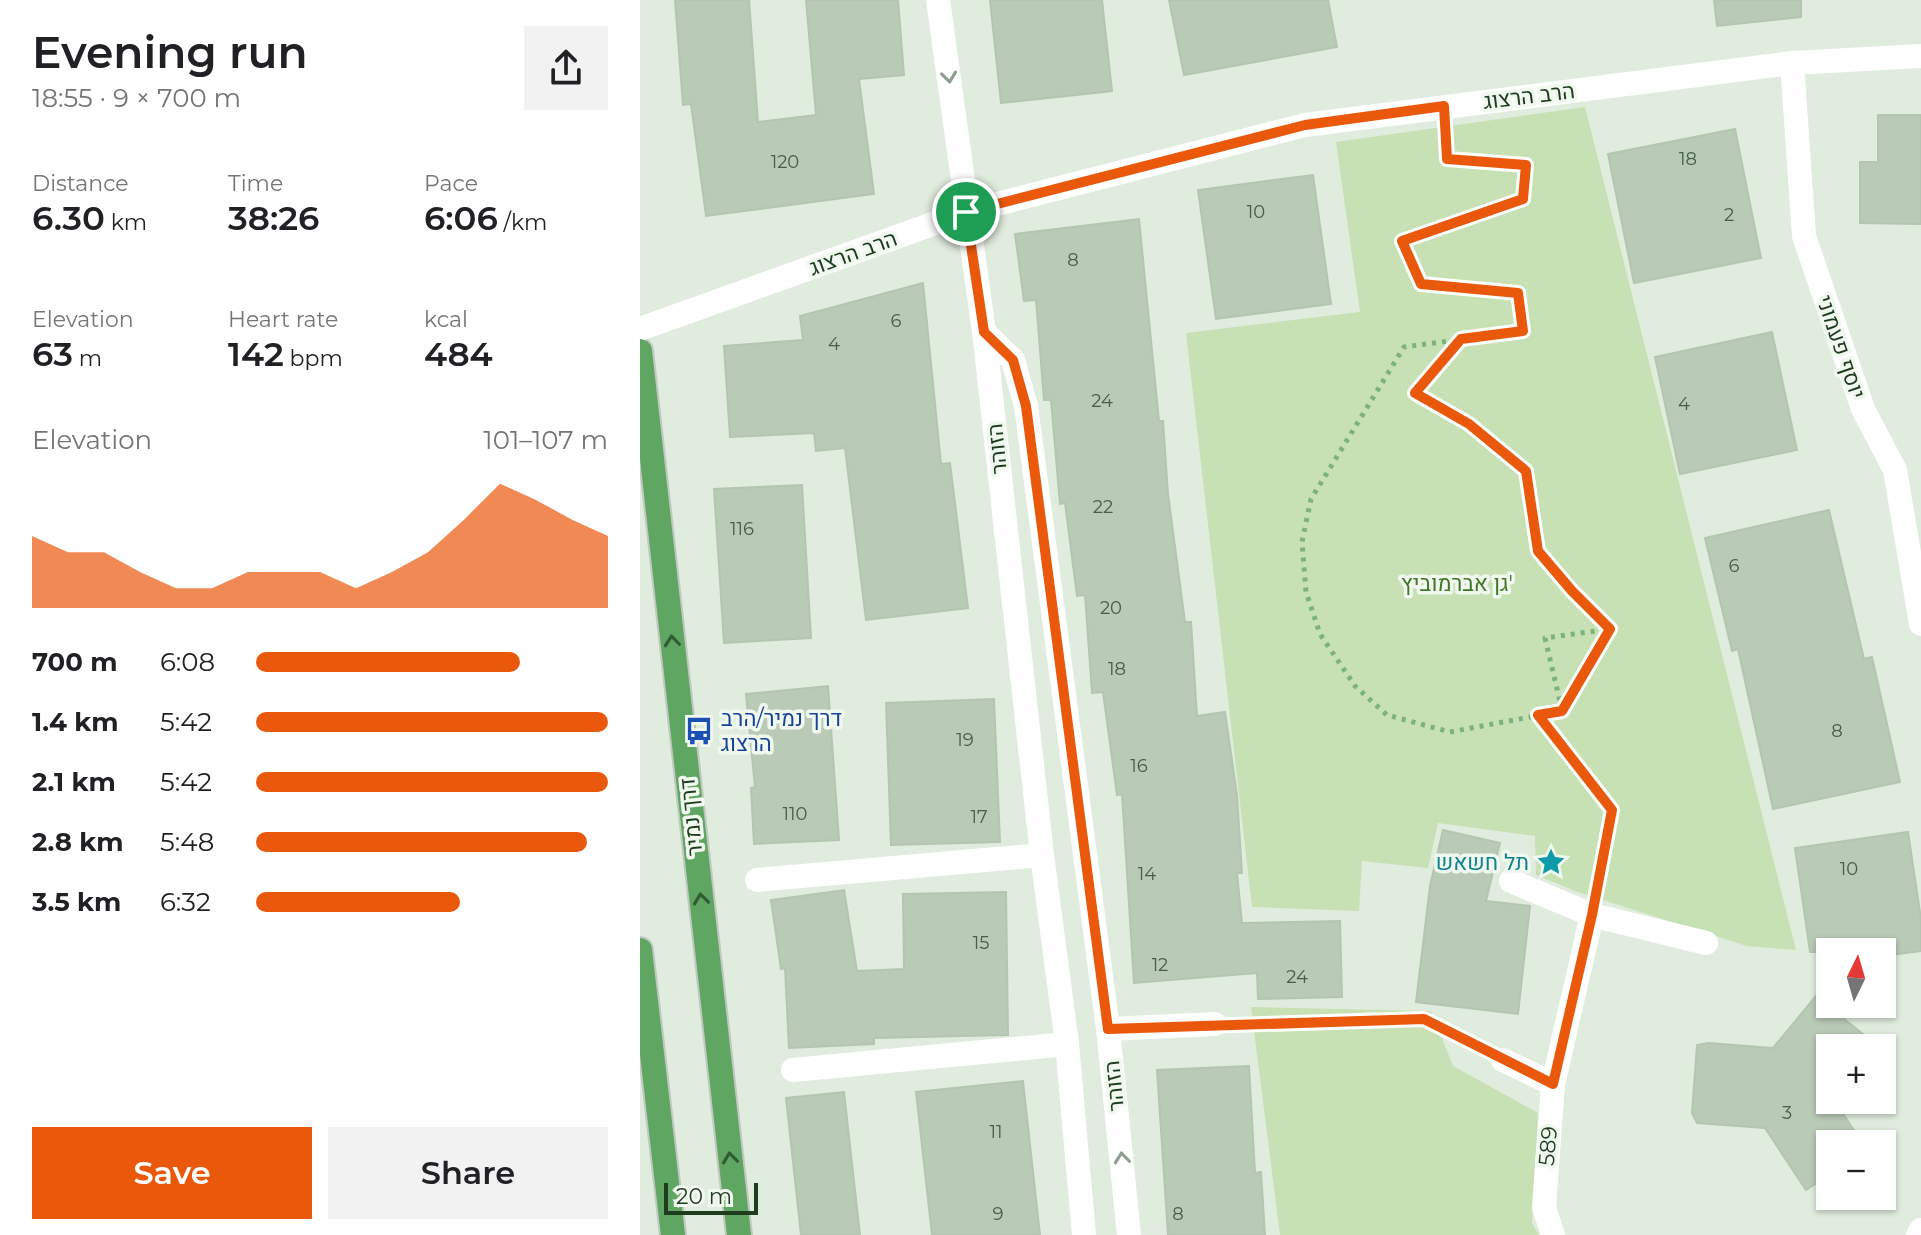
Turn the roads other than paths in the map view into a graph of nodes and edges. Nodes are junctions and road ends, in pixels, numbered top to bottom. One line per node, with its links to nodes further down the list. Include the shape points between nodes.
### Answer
1 (938, 0): 4 (street, הזוהר, one-way to 4)
2 (1921, 56): 3 (street, הרב הרצוג)
3 (1792, 63): 4 (street, הרב הרצוג, via 1305,125); 8 (street, יוסף פעמוני, via 1804,236 1863,409 1895,470)
4 (966, 212): 5 (street, הרב הרצוג); 6 (street, הזוהר)
5 (640, 329)
6 (984, 332): 9 (street, הזוהר); 16 (street, הזוהר, via 1013,360 1026,406)
7 (640, 351): 22 (main road, דרך נמיר, one-way to 7)
8 (1921, 624)
9 (1042, 855): 10 (street); 17 (street, הזוהר)
10 (757, 880)
11 (1511, 881): 12 (street)
12 (1592, 915): 13 (street); 20 (street, 589)
13 (1706, 943)
14 (640, 950): 21 (main road)
15 (1215, 1024): 16 (street)
16 (1108, 1029): 24 (street, הזוהר, one-way to 16)
17 (1067, 1044): 19 (street); 23 (street, הזוהר)
18 (1503, 1060): 20 (street)
19 (793, 1070)
20 (1553, 1084): 25 (street, 589, via 1544,1207)
21 (673, 1235)
22 (739, 1235)
23 (1084, 1235)
24 (1129, 1235)
25 (1553, 1235)

